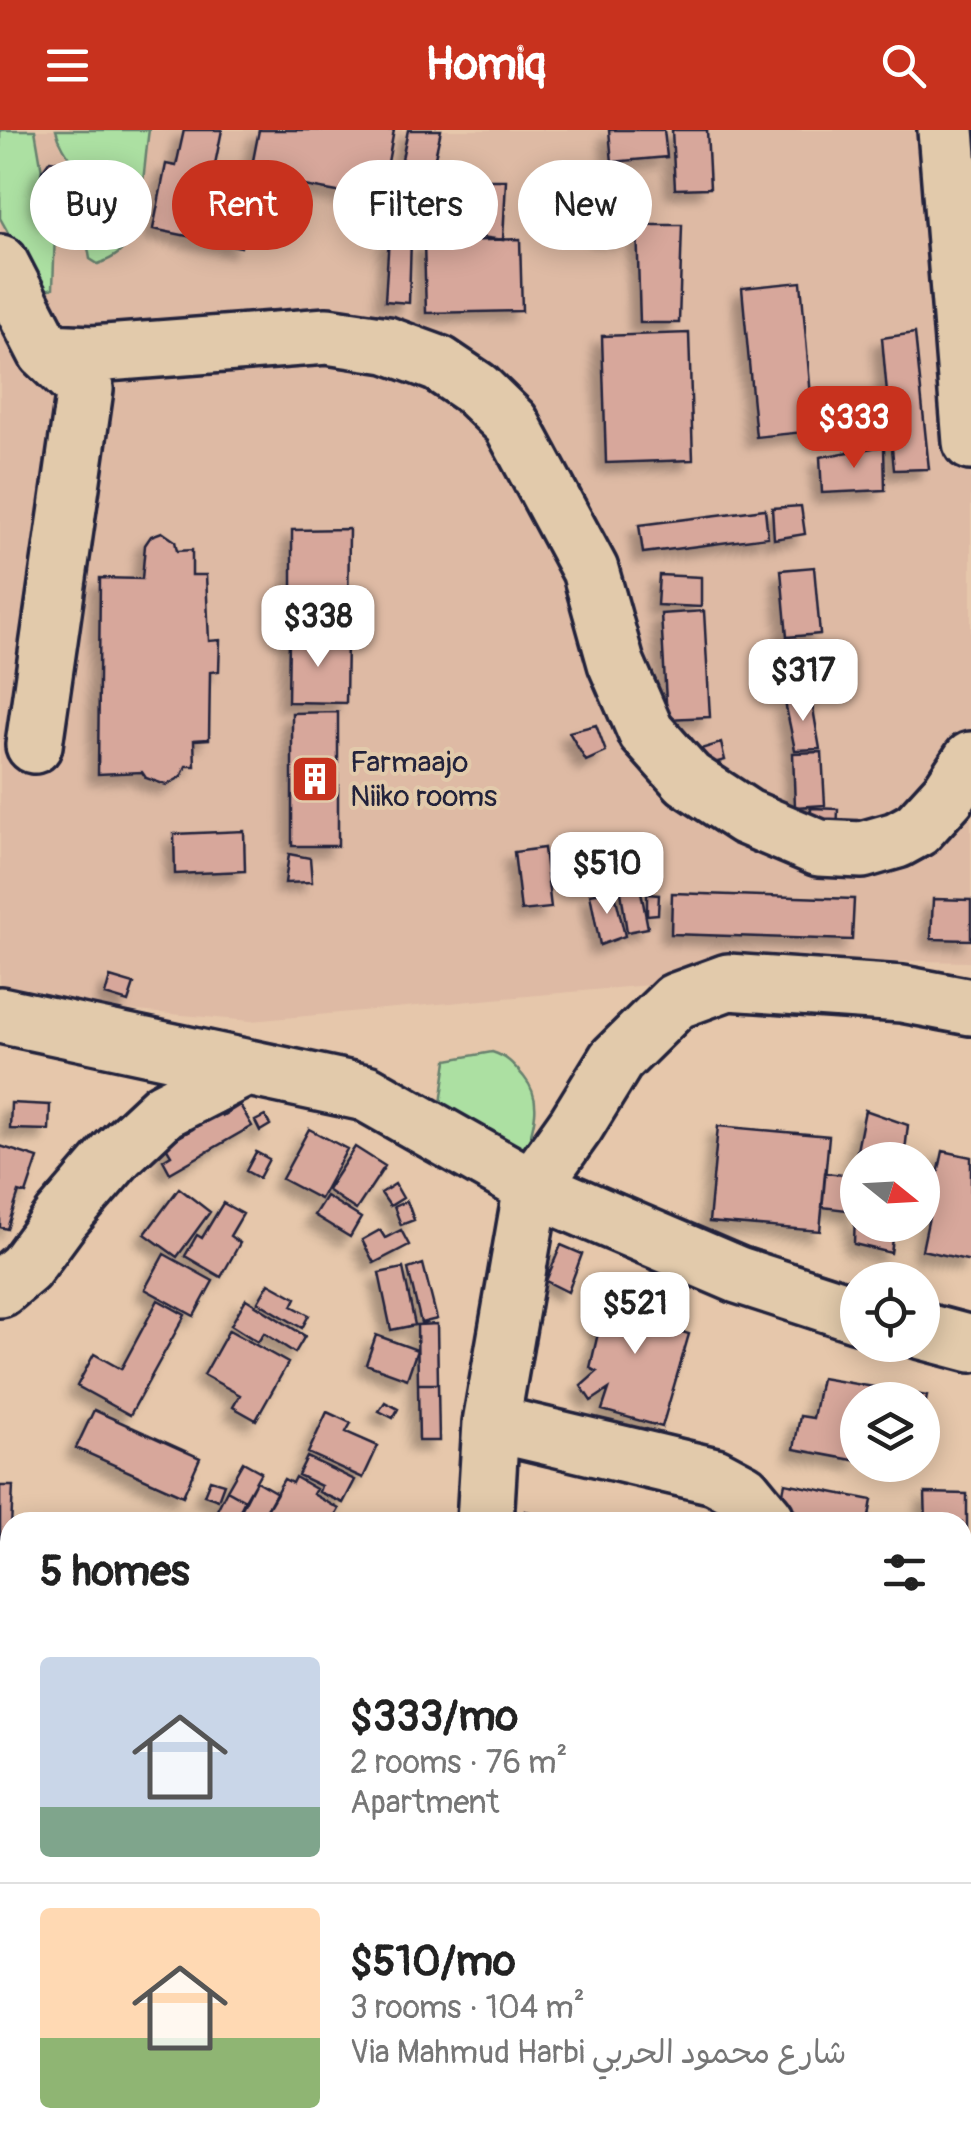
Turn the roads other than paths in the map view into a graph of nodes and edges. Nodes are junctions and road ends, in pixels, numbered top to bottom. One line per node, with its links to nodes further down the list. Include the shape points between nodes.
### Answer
1 (946, 130): 4 (street)
2 (0, 263): 3 (street)
3 (46, 352): 5 (street, via 85,389); 6 (street, via 327,336 387,345 439,364 511,423 590,570 616,663 646,732 688,779 746,818 819,848 862,850 917,829)
4 (971, 442)
5 (34, 745)
6 (971, 760)
7 (971, 1007): 10 (street, via 902,994 728,982 676,1001 616,1060)
8 (0, 1016): 9 (street)
9 (244, 1069): 10 (street, via 366,1094); 11 (street, via 164,1110)
10 (532, 1187): 12 (street, via 738,1275); 15 (street)
11 (0, 1289)
12 (840, 1308)
13 (940, 1336): 14 (street)
14 (971, 1344)
15 (490, 1423): 16 (street); 17 (street, via 715,1476 743,1491)
16 (486, 1512)
17 (760, 1512)

